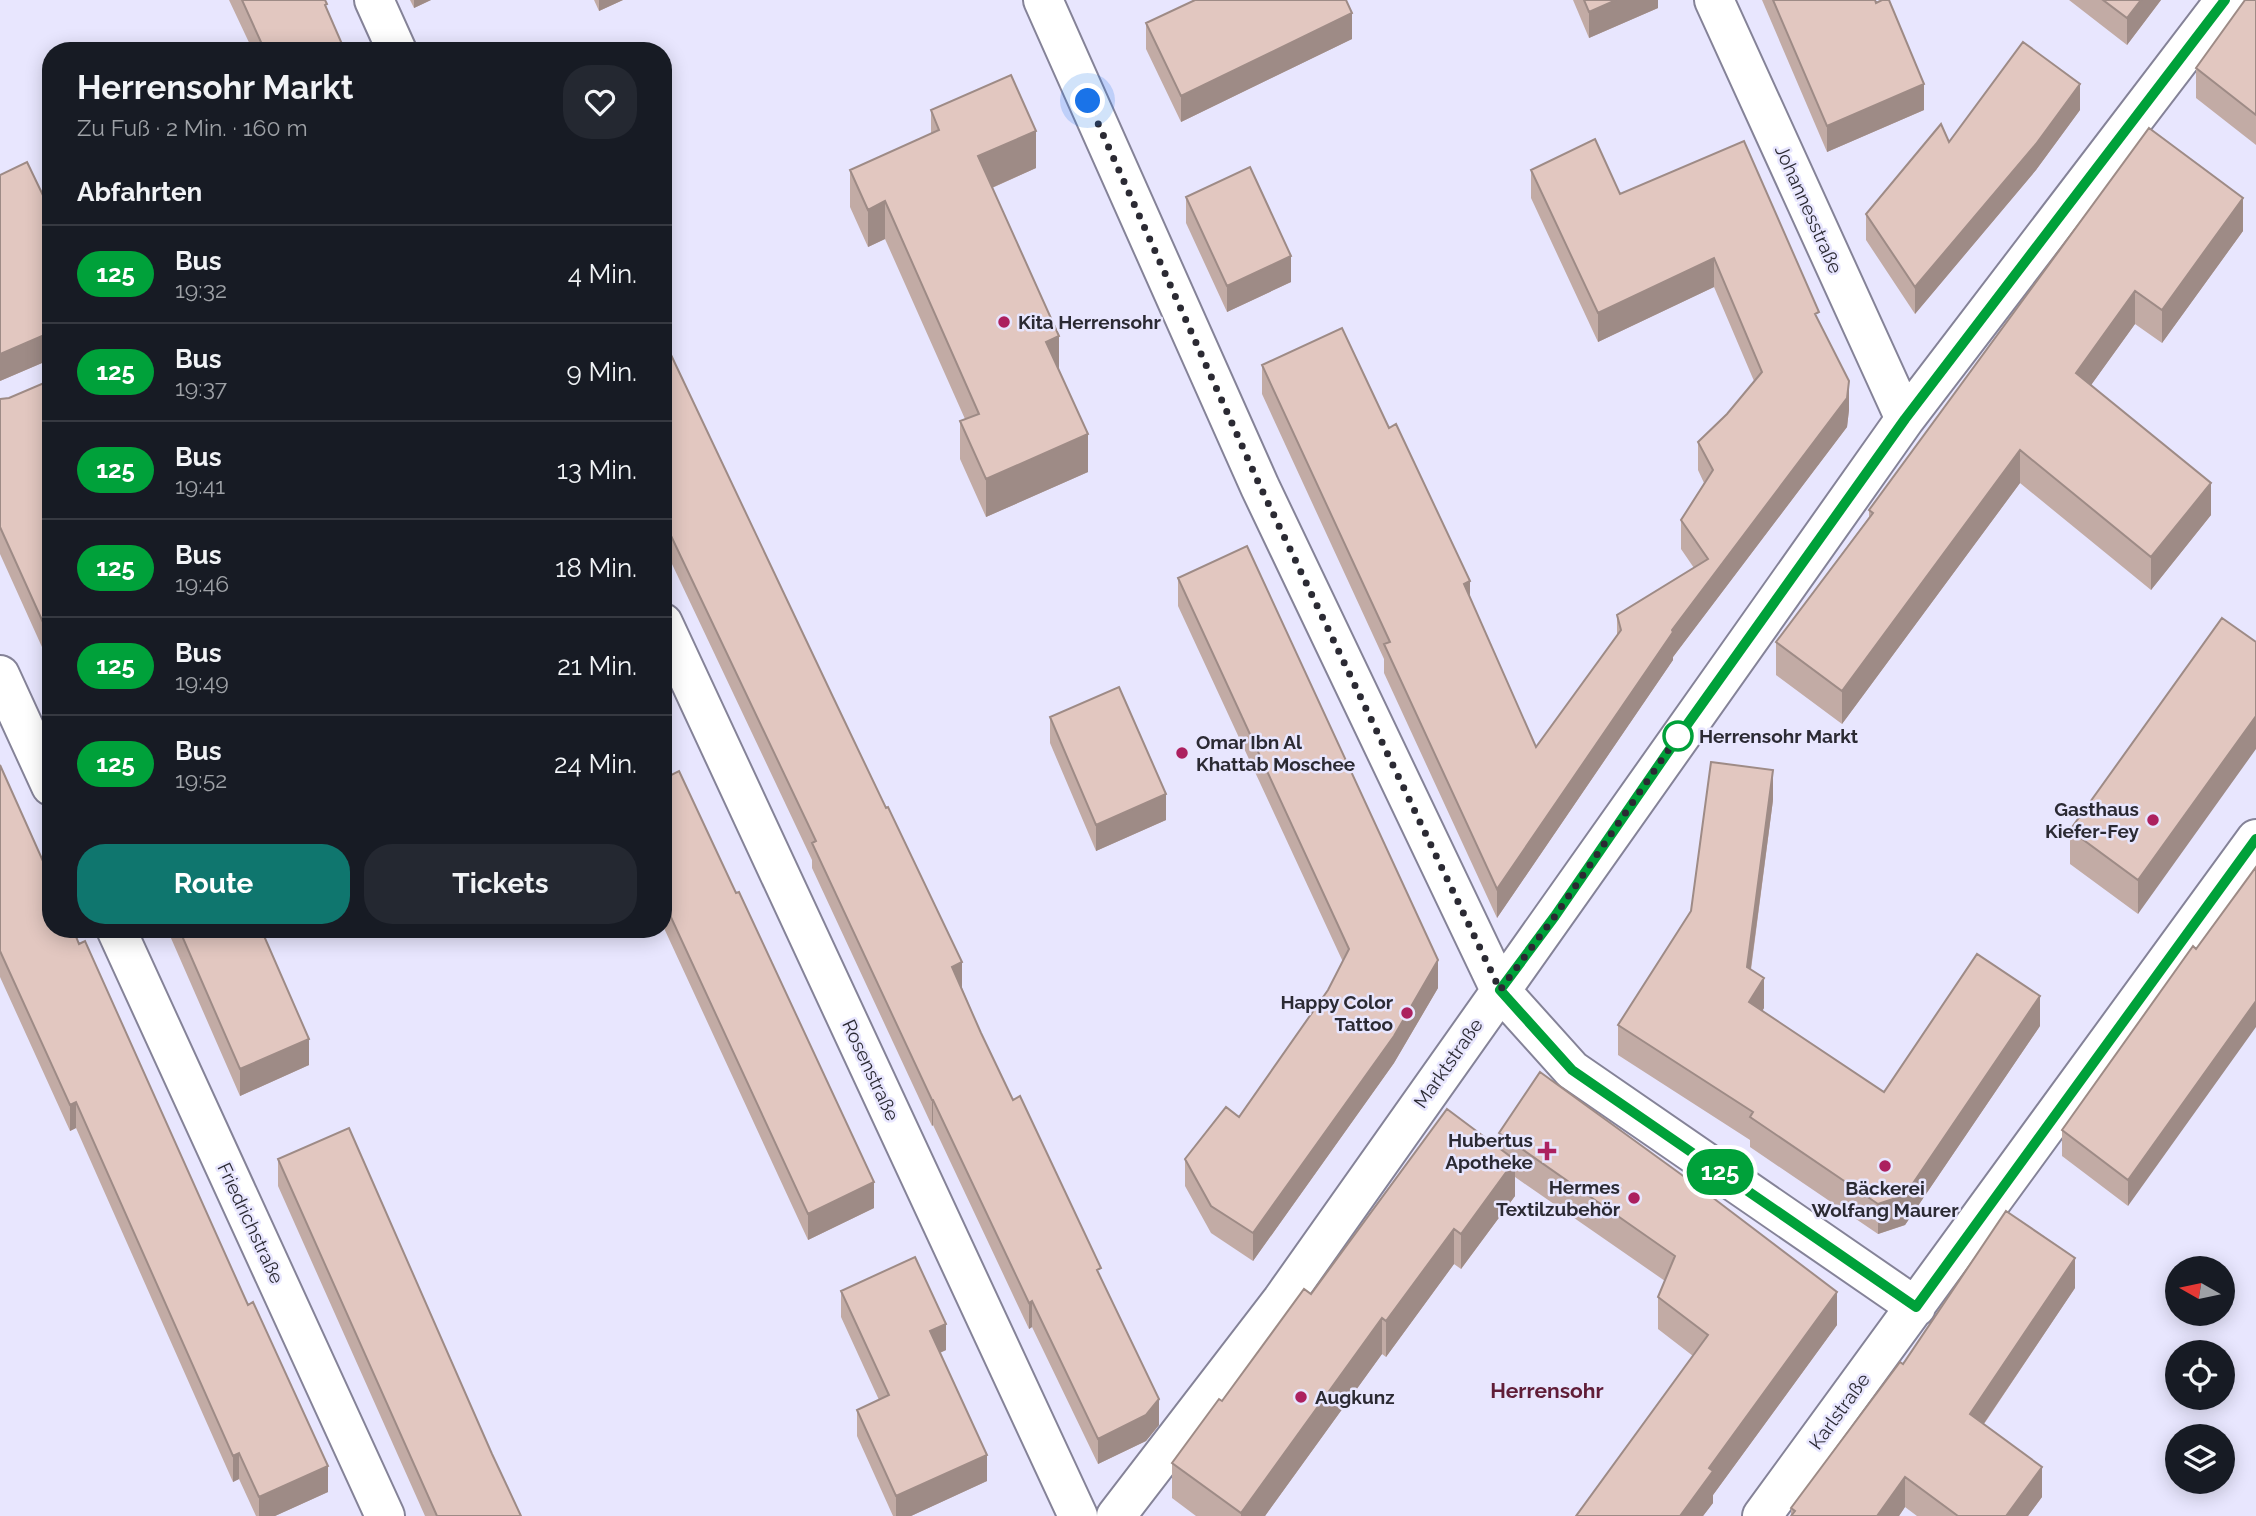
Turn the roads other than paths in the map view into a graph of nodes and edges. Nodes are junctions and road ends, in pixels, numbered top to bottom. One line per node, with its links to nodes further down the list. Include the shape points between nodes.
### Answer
1 (374, 0): 5 (street)
2 (1043, 0): 12 (street, via 1260,486)
3 (1714, 0): 6 (street, Johannesstraße)
4 (2225, 0): 6 (street, Marktstraße)
5 (393, 42)
6 (1905, 419): 12 (street, Marktstraße)
7 (672, 642): 15 (street, Rosenstraße)
8 (0, 675): 9 (street)
9 (42, 766)
10 (2256, 839): 13 (street, Karlstraße)
11 (120, 938): 14 (street, Friedrichstraße)
12 (1500, 990): 13 (street, via 1572,1070); 16 (street, Marktstraße, via 1282,1300)
13 (1916, 1307): 17 (street, Karlstraße)
14 (385, 1516)
15 (1078, 1516)
16 (1116, 1516)
17 (1762, 1516)

